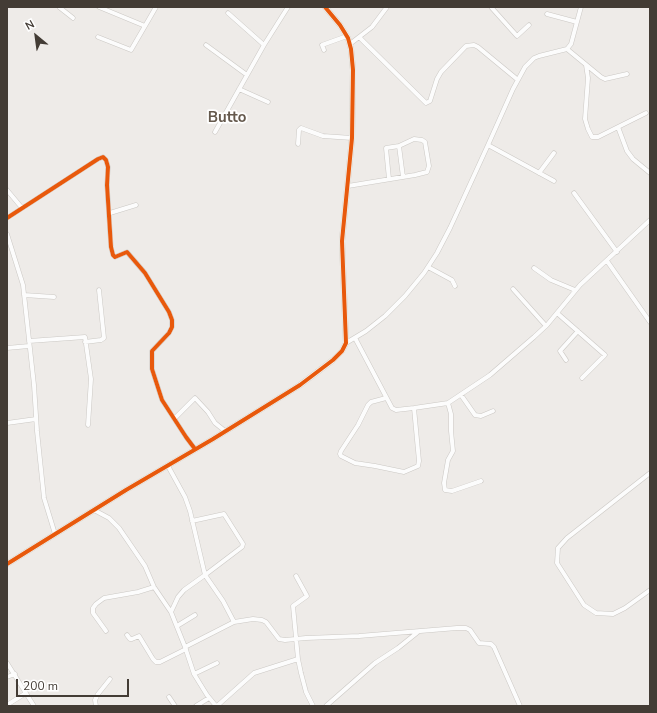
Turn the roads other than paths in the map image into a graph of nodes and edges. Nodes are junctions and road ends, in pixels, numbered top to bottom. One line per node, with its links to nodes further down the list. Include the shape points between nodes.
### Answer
1 (59, 7): 11 (street)
2 (99, 7): 14 (street)
3 (156, 7): 14 (street)
4 (288, 7): 20 (street)
5 (325, 7): 15 (street)
6 (387, 7): 16 (street, via 378,20)
7 (491, 7): 13 (street, via 516,36)
8 (582, 7): 12 (street)
9 (228, 13): 20 (street)
10 (547, 14): 12 (street)
11 (73, 18)
12 (577, 22): 21 (street, via 571,44)
13 (529, 25)
14 (145, 26): 17 (street, via 131,50)
15 (347, 36): 18 (street); 22 (street, via 322,45)
16 (360, 37): 18 (street); 26 (street, via 426,103 430,101 441,72 466,46 478,47)
17 (98, 38)
18 (350, 44): 32 (street, via 353,70)
19 (206, 45): 25 (street)
20 (264, 45): 25 (street)
21 (567, 49): 23 (street); 26 (street, via 534,58)
22 (324, 50)
23 (586, 65): 24 (street, via 605,80); 30 (street, via 588,78 585,119 589,132 594,138)
24 (627, 74)
25 (247, 75): 27 (street)
26 (518, 80): 34 (street)
27 (239, 89): 28 (street); 31 (street)
28 (268, 102)
29 (646, 113): 30 (street)
30 (618, 127): 38 (street, via 627,151)
31 (214, 132)
32 (352, 138): 33 (street, via 323,136 302,128 299,130); 42 (street)
33 (298, 144)
34 (488, 145): 37 (street); 53 (street, via 438,253)
35 (399, 146): 39 (street); 39 (street, via 414,139 425,142 429,166 427,172); 40 (street, via 386,148)
36 (554, 153): 37 (street)
37 (539, 172): 41 (street)
38 (650, 173)
39 (403, 177): 40 (street)
40 (389, 179): 42 (street)
41 (554, 181)
42 (348, 186): 67 (street, via 342,241)
43 (7, 190): 46 (street)
44 (574, 193): 51 (street)
45 (136, 205): 47 (street)
46 (22, 208): 47 (street, via 103,157 108,165); 48 (street)
47 (110, 213): 78 (street, via 111,247 114,257 127,252 145,274 171,316 169,333 152,351 151,356 159,392)
48 (7, 218)
49 (650, 220): 51 (street)
50 (7, 234): 59 (street, via 22,280)
51 (617, 252): 52 (street)
52 (607, 261): 58 (street); 62 (street)
53 (428, 266): 55 (street, via 452,280); 65 (street, via 405,296)
54 (534, 268): 58 (street, via 551,280)
55 (456, 286)
56 (513, 289): 63 (street)
57 (99, 290): 66 (street, via 104,338)
58 (576, 290): 61 (street)
59 (24, 295): 60 (street); 68 (street)
60 (54, 297)
61 (557, 313): 63 (street); 64 (street)
62 (650, 322)
63 (546, 326): 72 (street, via 490,375)
64 (578, 331): 70 (street, via 560,351); 71 (street, via 605,355)
65 (355, 338): 67 (street); 73 (street)
66 (86, 342): 68 (street, via 83,337); 80 (street, via 91,379)
67 (346, 343): 81 (street, via 342,351 323,369)
68 (29, 344): 69 (street); 77 (street)
69 (7, 348)
70 (566, 360)
71 (582, 378)
72 (461, 395): 74 (street); 76 (street, via 476,415 481,416)
73 (386, 398): 75 (street, via 390,406 396,410); 75 (street, via 368,405 341,451 341,456 355,463 404,472 418,466)
74 (448, 403): 75 (street); 85 (street, via 453,450 448,460 445,490 452,491)
75 (414, 408)
76 (493, 411)
77 (36, 419): 79 (street); 88 (street, via 44,498)
78 (174, 419): 81 (street, via 195,398 215,423); 82 (street)
79 (7, 423)
80 (88, 424)
81 (225, 431): 82 (street)
82 (195, 449): 83 (street)
83 (168, 466): 86 (street); 87 (street, via 186,497)
84 (650, 473): 93 (street, via 567,538 558,548 557,563 584,606 596,613 613,614)
85 (481, 480)
86 (94, 510): 88 (street); 92 (street, via 109,518 119,528 145,566)
87 (192, 520): 90 (street); 90 (street, via 224,514 243,544)
88 (56, 534): 89 (street)
89 (7, 564)
90 (205, 575): 94 (street, via 184,590); 96 (street)
91 (296, 576): 101 (street, via 306,596 293,606)
92 (154, 587): 94 (street); 98 (street, via 104,598 96,604 92,613)
93 (650, 590)
94 (171, 612): 97 (street)
95 (195, 615): 97 (street)
96 (234, 622): 101 (street, via 262,620 279,638); 102 (street)
97 (177, 626): 102 (street)
98 (106, 631)
99 (418, 632): 101 (street); 120 (street, via 375,663); 121 (street, via 466,628 479,643 491,644 497,652)
100 (127, 635): 102 (street, via 130,639 139,636 156,662)
101 (296, 638): 103 (street)
102 (186, 648): 107 (street)
103 (298, 659): 118 (street, via 254,673); 119 (street, via 305,687)
104 (7, 662): 106 (street)
105 (217, 662): 107 (street)
106 (14, 674): 108 (street); 110 (street)
107 (194, 674): 112 (street)
108 (7, 678)
109 (110, 679): 115 (street, via 98,694)
110 (26, 693): 113 (street); 114 (street)
111 (169, 697): 116 (street)
112 (209, 698): 117 (street); 118 (street)
113 (7, 705)
114 (34, 706)
115 (96, 706)
116 (175, 706)
117 (196, 706)
118 (216, 706)
119 (314, 706)
120 (326, 706)
121 (520, 706)

